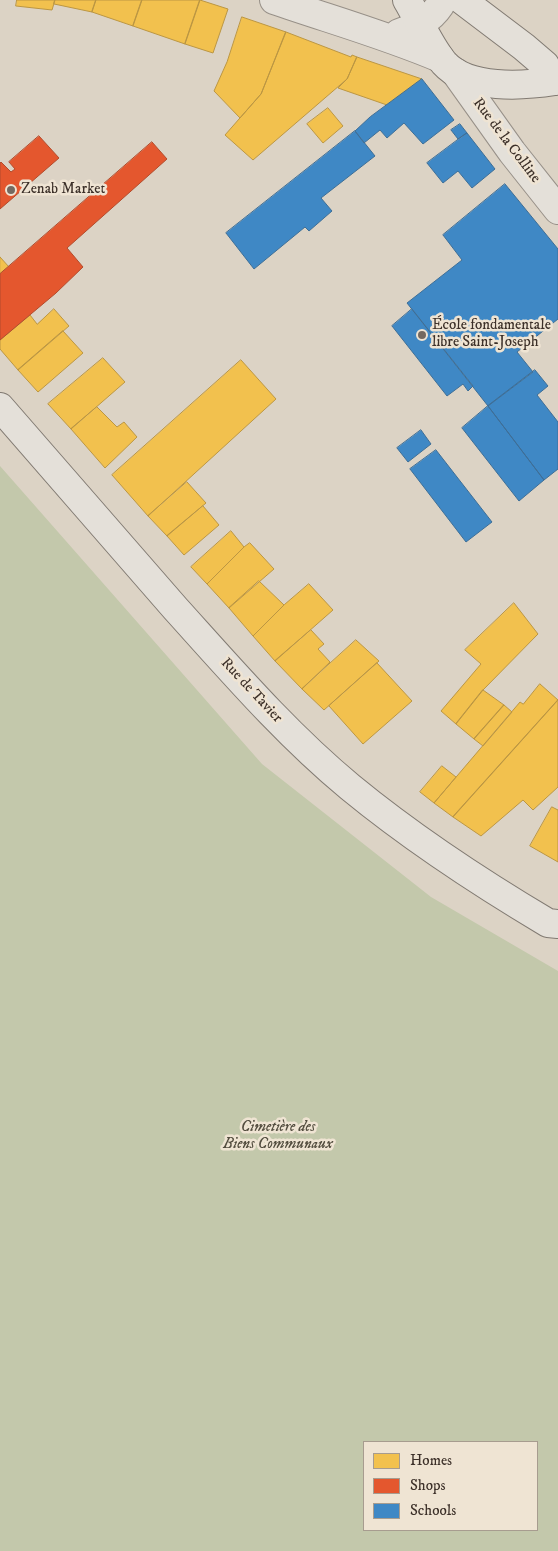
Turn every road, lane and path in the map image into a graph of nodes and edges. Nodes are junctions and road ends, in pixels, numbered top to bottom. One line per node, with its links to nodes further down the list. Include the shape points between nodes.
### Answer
1 (274, 0): 5 (street)
2 (407, 0): 6 (street, Rue de la Colline)
3 (443, 0): 6 (street, via 435,14)
4 (462, 0): 9 (street, via 545,65)
5 (306, 6): 7 (street)
6 (421, 24): 7 (street); 8 (street, Rue de la Colline)
7 (386, 37): 8 (street)
8 (447, 65): 9 (street, via 471,78 502,85); 10 (street, Rue de la Colline)
9 (557, 82)
10 (558, 210)
11 (0, 407): 12 (street, Rue de Tavier, via 254,696 312,753 364,798 445,859)
12 (554, 929)

